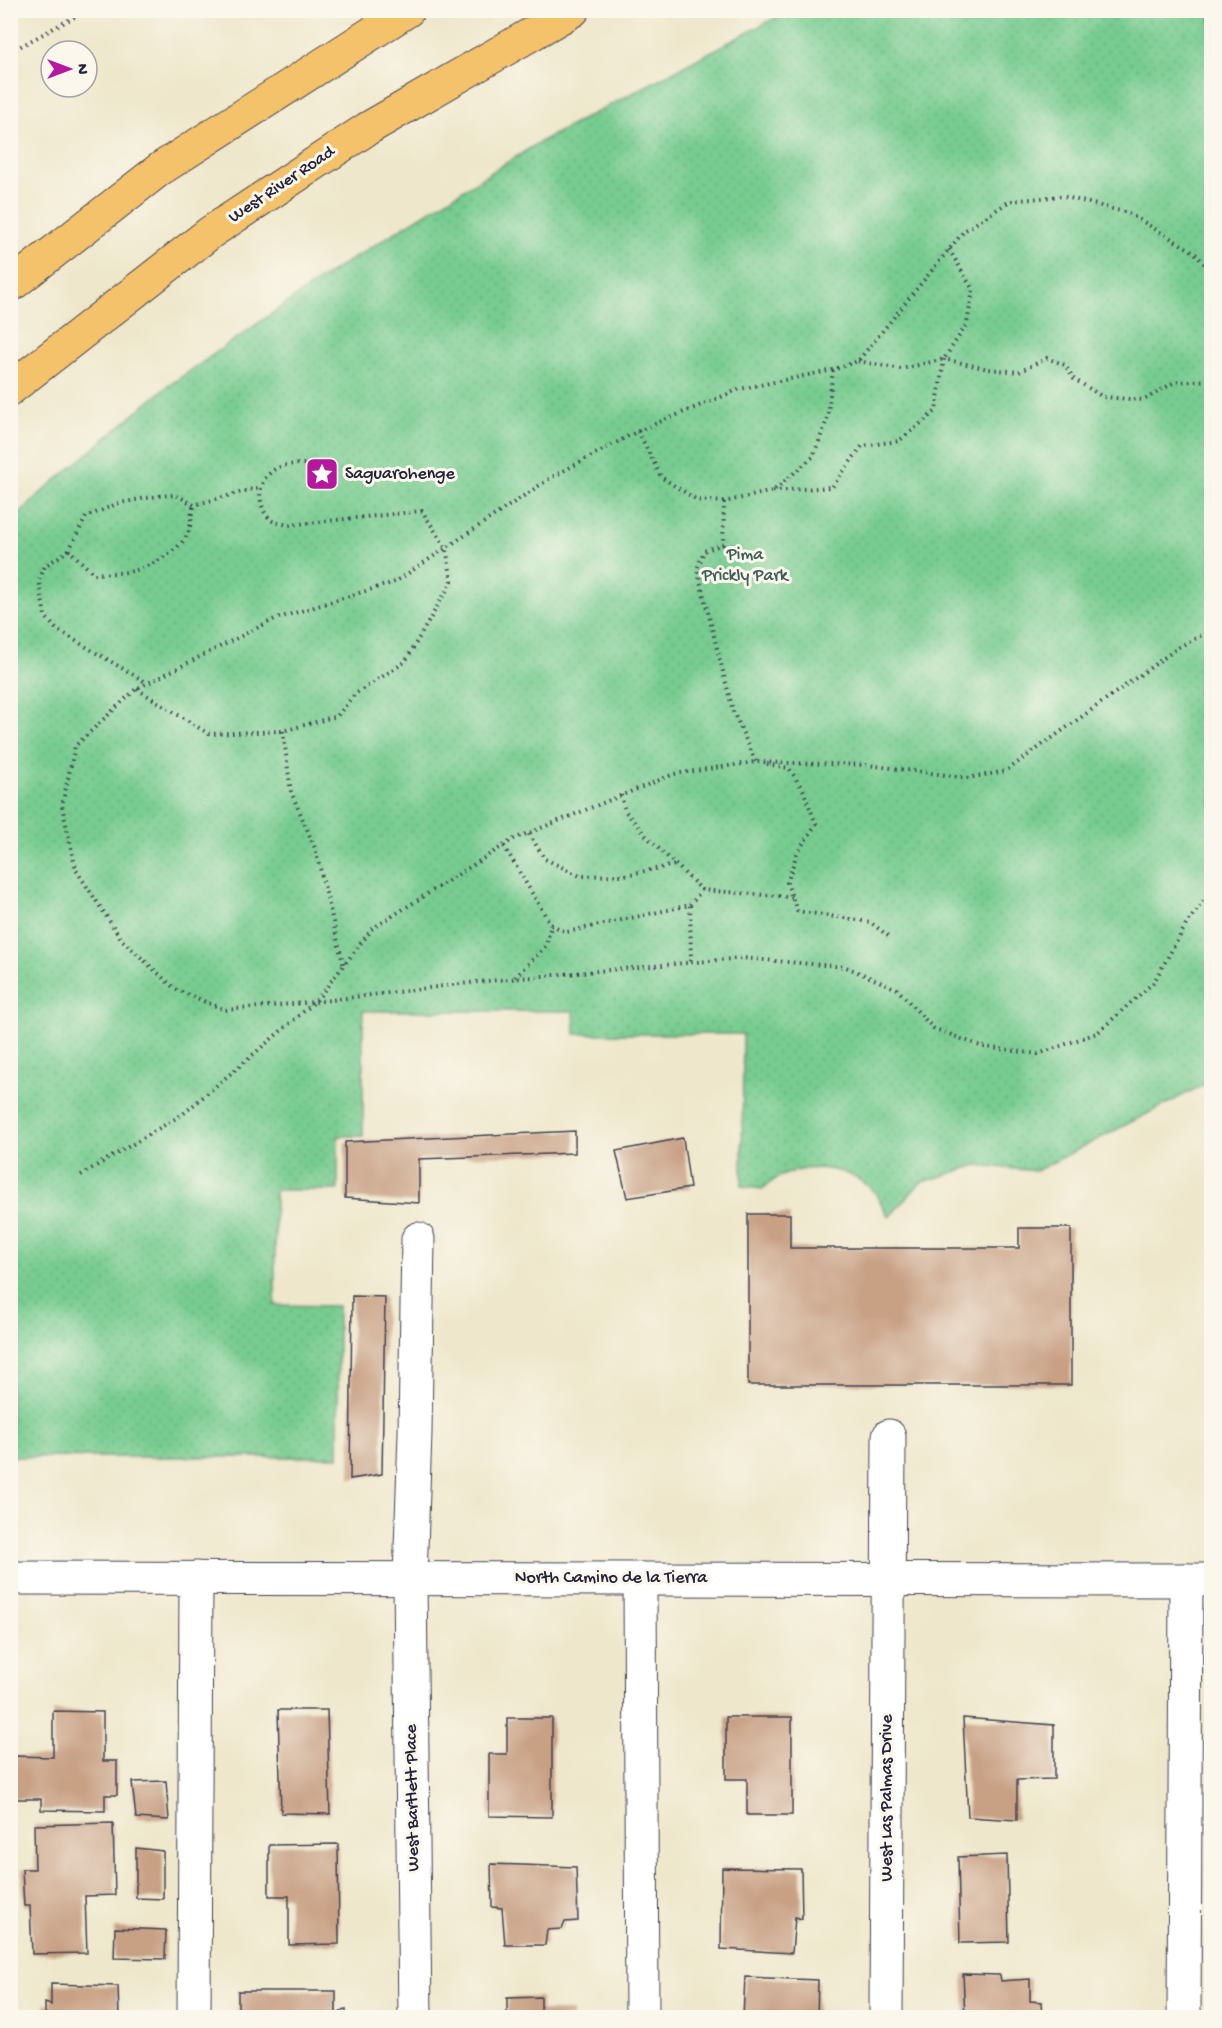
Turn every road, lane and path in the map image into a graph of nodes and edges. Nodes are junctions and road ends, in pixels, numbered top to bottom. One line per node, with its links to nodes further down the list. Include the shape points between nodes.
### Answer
1 (87, 10): 4 (path)
2 (408, 10): 7 (main road, via 160,169)
3 (573, 10): 12 (main road, West River Road, via 367,129 211,232)
4 (10, 52)
5 (949, 249): 6 (path, via 964,231 1010,201 1062,196 1128,213 1194,252); 8 (path, via 974,290 967,324); 9 (path)
6 (1212, 273)
7 (10, 286)
8 (944, 359): 9 (path, via 900,369); 11 (path, via 1019,372 1047,358 1065,365 1074,379 1103,397 1144,400 1175,382); 16 (path, via 936,411 899,441 862,446 832,487)
9 (858, 361): 10 (path)
10 (833, 370): 13 (path, via 740,389); 16 (path, via 827,420 813,457)
11 (1212, 380)
12 (10, 389)
13 (638, 431): 17 (path, via 661,477 697,500); 19 (path, via 552,477)
14 (306, 464): 15 (path, via 289,464 269,473)
15 (261, 488): 18 (path); 19 (path, via 261,506 272,520 289,525 422,511)
16 (772, 491): 17 (path)
17 (724, 502): 25 (path, via 723,544 705,551 697,569 733,711)
18 (194, 505): 20 (path, via 176,495 120,503 86,517); 20 (path, via 189,532 178,545 162,558 135,570 93,574)
19 (446, 548): 22 (path, via 395,582 275,619); 24 (path, via 452,581 405,662 355,694 337,716)
20 (69, 550): 22 (path, via 45,566 39,580 45,616 56,629)
21 (1212, 630): 25 (path, via 1179,647 1006,771 969,778 868,765)
22 (147, 683): 23 (path)
23 (136, 689): 24 (path, via 209,734); 39 (path, via 75,746 62,806 76,870 122,940 175,989 225,1011)
24 (283, 731): 37 (path, via 291,792 315,848)
25 (755, 762): 26 (path, via 674,774); 32 (path, via 789,768 803,790 816,824 797,853 787,883)
26 (621, 795): 27 (path); 29 (path, via 625,812)
27 (529, 834): 28 (path); 29 (path, via 545,859 580,876 625,875)
28 (504, 846): 34 (path); 37 (path, via 372,929)
29 (675, 864): 30 (path)
30 (702, 890): 32 (path); 33 (path)
31 (1212, 890): 36 (path, via 1187,923 1154,982 1096,1033 1038,1054 983,1047 933,1028 897,990 846,967 741,958)
32 (792, 897): 35 (path, via 797,911 870,922)
33 (690, 905): 34 (path, via 567,932); 36 (path)
34 (551, 925): 38 (path, via 546,946)
35 (891, 938)
36 (692, 962): 38 (path)
37 (344, 967): 39 (path)
38 (513, 978): 39 (path)
39 (315, 1002): 40 (path, via 183,1114)
40 (81, 1175)
41 (418, 1239): 45 (street, West Bartlett Place)
42 (889, 1436): 47 (street, West Las Palmas Drive)
43 (10, 1578): 44 (street, North Camino de la Tierra)
44 (196, 1578): 45 (street, North Camino de la Tierra); 49 (street)
45 (410, 1578): 46 (street, North Camino de la Tierra); 50 (street, West Bartlett Place)
46 (640, 1579): 47 (street, North Camino de la Tierra); 51 (street)
47 (888, 1579): 48 (street, North Camino de la Tierra); 52 (street, West Las Palmas Drive)
48 (1199, 1580): 53 (street)
49 (194, 2018)
50 (416, 2018)
51 (642, 2018)
52 (886, 2018)
53 (1184, 2018)

